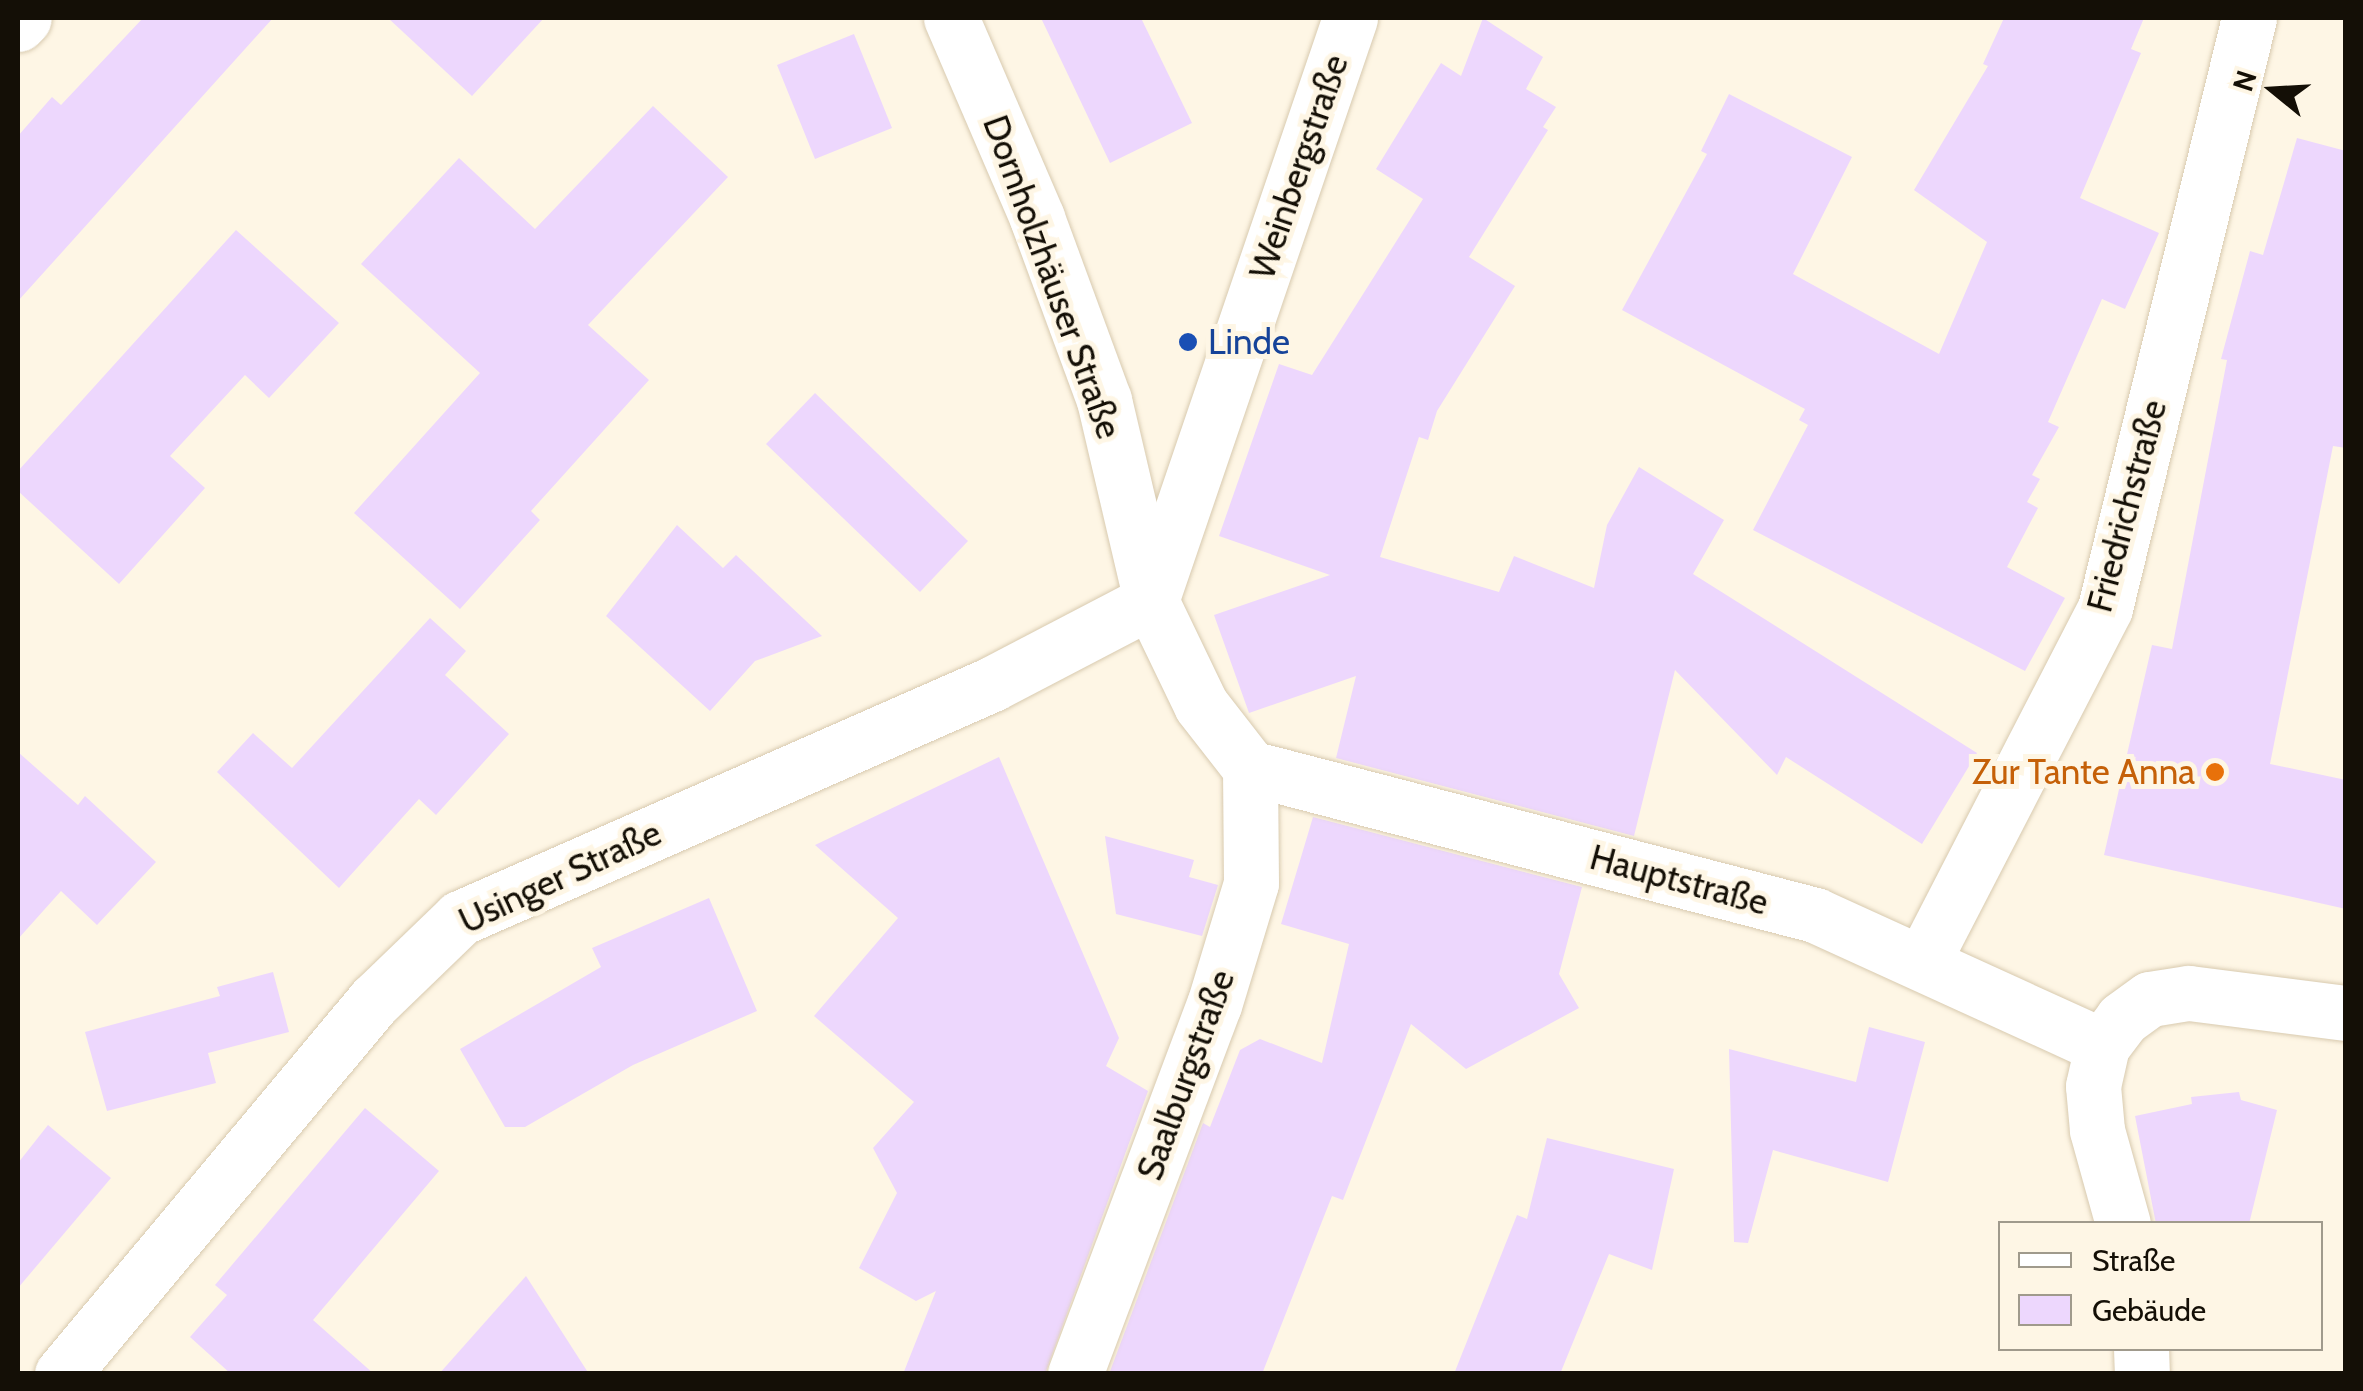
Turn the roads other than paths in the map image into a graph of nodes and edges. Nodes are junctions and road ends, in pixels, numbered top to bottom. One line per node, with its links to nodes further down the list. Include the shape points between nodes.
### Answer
1 (24, 18): 5 (street)
2 (951, 18): 6 (street, Dornholzhäuser Straße, via 1037,218 1104,400)
3 (1350, 18): 6 (street, Weinbergstraße)
4 (2249, 18): 8 (street, Friedrichstraße, via 2106,608)
5 (18, 24)
6 (1151, 600): 7 (street, via 1201,705); 12 (street, Usinger Straße, via 992,684 460,918 375,1000)
7 (1250, 768): 8 (street, Hauptstraße, via 1815,915); 13 (street, Saalburgstraße, via 1251,883 1214,1006)
8 (1922, 963): 10 (street, Hauptstraße)
9 (2346, 1013): 10 (street, via 2189,993 2150,999 2122,1019)
10 (2102, 1046): 11 (street, via 2093,1086 2097,1130)
11 (2122, 1221)
12 (62, 1374)
13 (1075, 1374)

